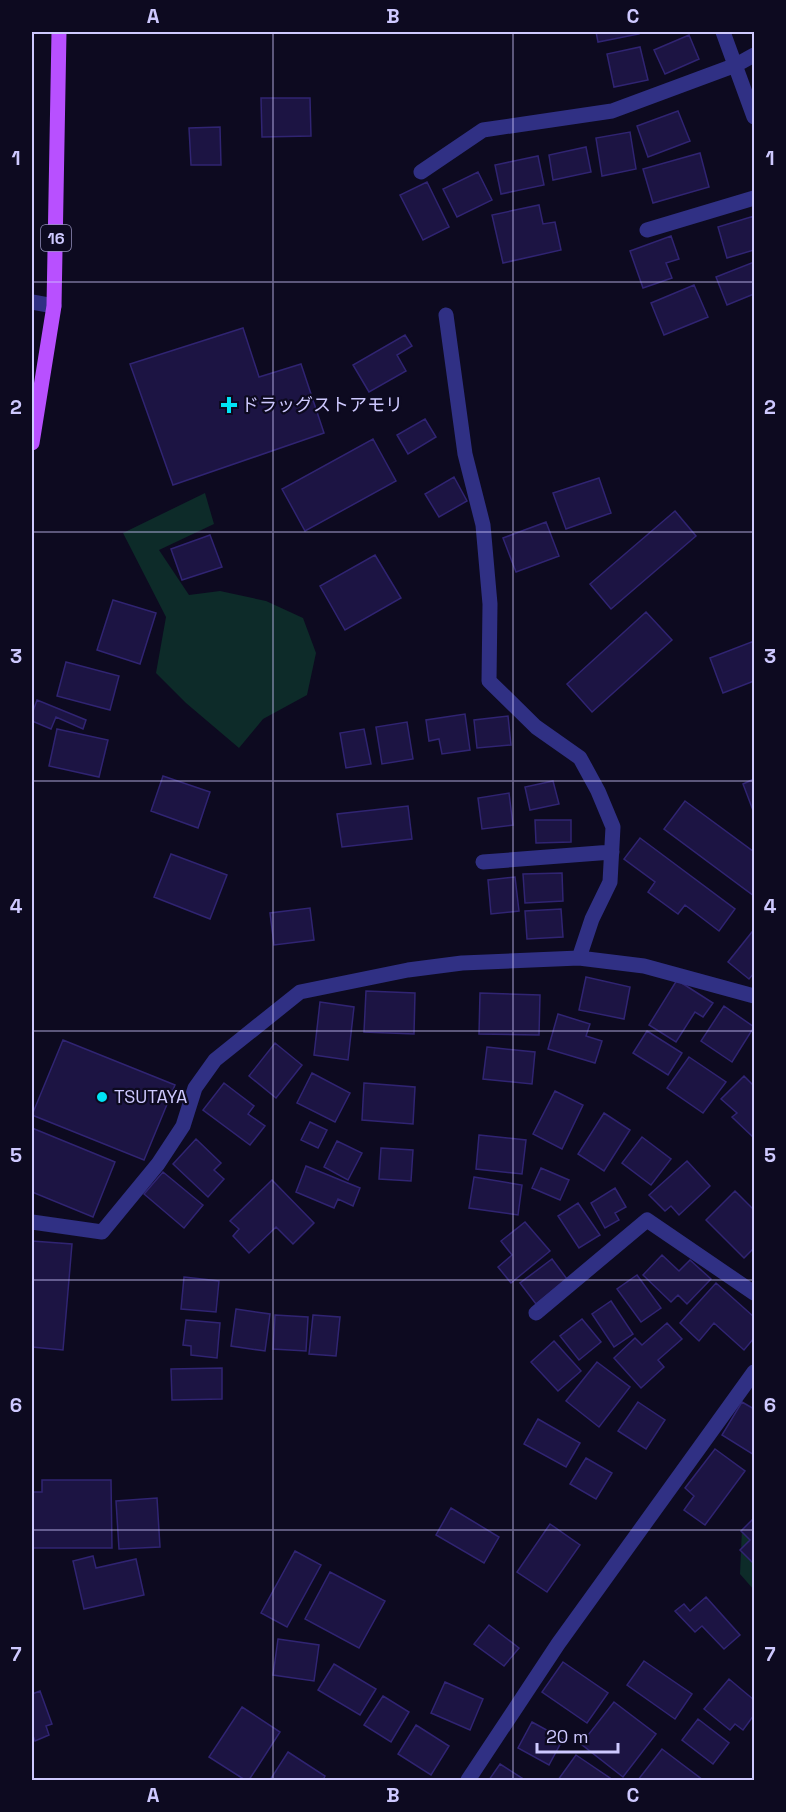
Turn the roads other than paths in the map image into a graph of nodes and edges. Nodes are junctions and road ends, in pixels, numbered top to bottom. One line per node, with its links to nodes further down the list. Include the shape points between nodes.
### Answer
1 (59, 32): 10 (main road, 16)
2 (723, 32): 4 (street)
3 (754, 54): 4 (street)
4 (736, 65): 5 (street); 6 (street, via 612,111 483,130)
5 (754, 117)
6 (420, 172)
7 (754, 198): 8 (street)
8 (647, 230)
9 (32, 302): 10 (street)
10 (54, 306): 12 (main road, 16)
11 (446, 315): 13 (street, via 465,454 483,525 490,603 489,681 536,727 580,758 613,827)
12 (32, 443)
13 (612, 852): 14 (street); 15 (street, via 610,882)
14 (483, 862)
15 (579, 957): 16 (street, via 644,966); 17 (street, via 462,963 300,992 215,1060 195,1088 183,1126 158,1164 102,1232)
16 (754, 996)
17 (32, 1222)
18 (754, 1293): 19 (street, via 647,1220)
19 (536, 1313)
20 (754, 1372): 21 (street, via 558,1644)
21 (468, 1780)

